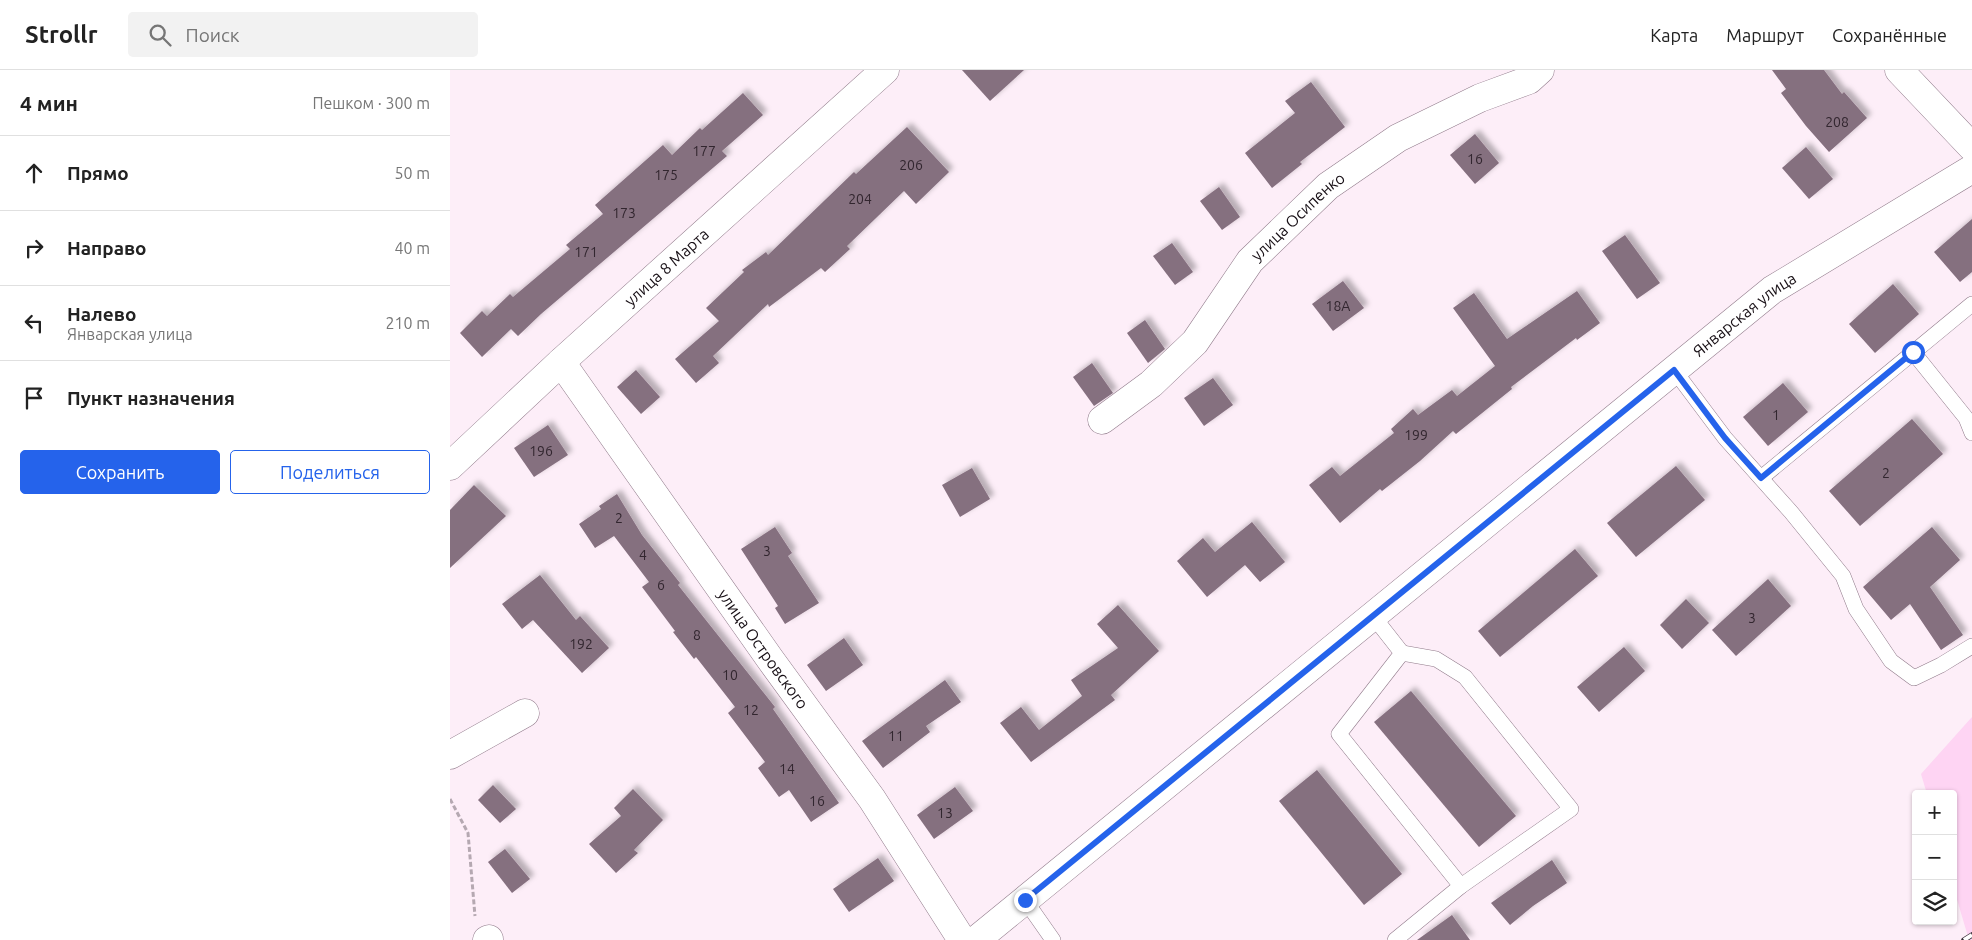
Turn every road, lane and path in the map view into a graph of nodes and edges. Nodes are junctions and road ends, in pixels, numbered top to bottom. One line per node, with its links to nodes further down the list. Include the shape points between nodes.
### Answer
1 (885, 70): 8 (street, улица 8 Марта)
2 (1540, 70): 10 (street, улица Осипенко, via 1530,80 1480,98 1398,138 1328,186 1250,261 1195,342 1151,384)
3 (1899, 70): 4 (street)
4 (1972, 147)
5 (1972, 169): 9 (street, Январская улица, via 1772,290)
6 (1972, 304): 7 (lane)
7 (1913, 352): 11 (lane, via 1966,418); 13 (lane)
8 (561, 362): 12 (street, улица 8 Марта); 23 (street, улица Островского, via 872,799)
9 (1674, 370): 13 (lane, via 1725,438); 14 (street, Январская улица)
10 (1102, 420)
11 (1972, 433)
12 (450, 466)
13 (1761, 478): 15 (lane, via 1843,576 1856,609 1891,661 1914,678)
14 (1373, 616): 16 (lane); 21 (street, Январская улица)
15 (1972, 646)
16 (1402, 653): 20 (lane, via 1339,734); 20 (lane, via 1436,659 1465,677 1571,809)
17 (525, 713): 18 (street)
18 (450, 755)
19 (450, 799): 22 (path, via 468,833 475,922)
20 (1461, 886): 26 (lane)
21 (1025, 900): 24 (street, Январская улица); 25 (lane)
22 (488, 939)
23 (962, 940)
24 (976, 940)
25 (1053, 940)
26 (1395, 940)

